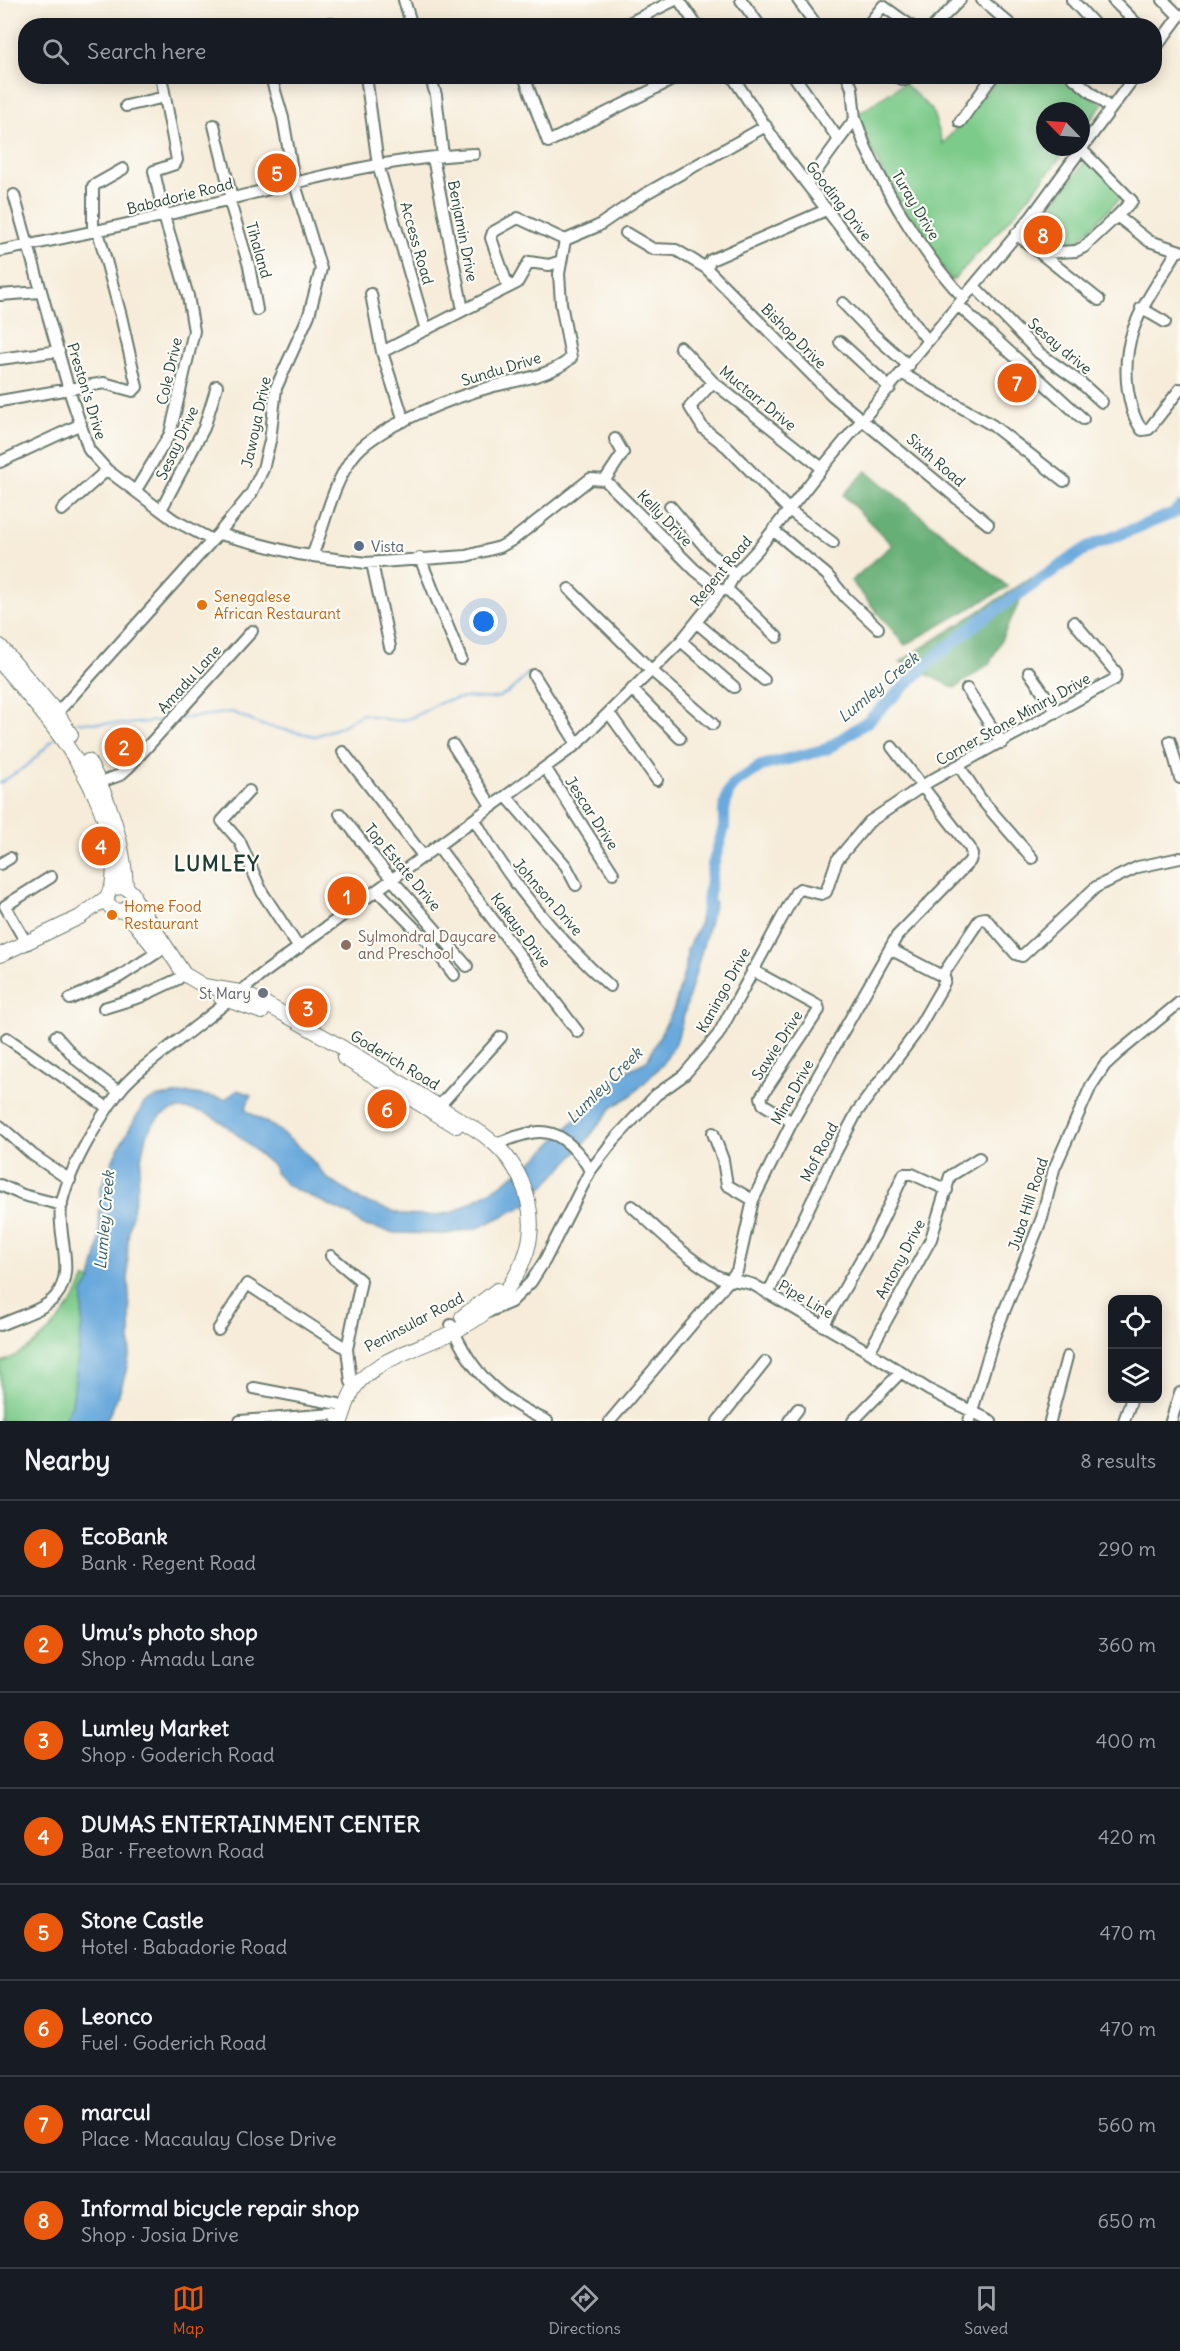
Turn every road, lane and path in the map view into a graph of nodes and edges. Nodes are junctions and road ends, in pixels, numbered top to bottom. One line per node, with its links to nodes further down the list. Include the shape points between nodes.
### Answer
1 (404, 0): 10 (street)
2 (677, 0): 11 (street); 12 (street)
3 (741, 0): 13 (street)
4 (798, 0): 14 (street)
5 (960, 0): 17 (street)
6 (982, 0): 18 (street)
7 (1072, 0): 19 (street)
8 (1113, 0): 20 (street)
9 (1163, 0): 21 (street)
10 (410, 18)
11 (640, 18)
12 (691, 18)
13 (754, 18)
14 (811, 18)
15 (873, 18): 16 (street, via 883,6)
16 (900, 18)
17 (942, 18)
18 (1003, 18)
19 (1088, 18)
20 (1131, 18)
21 (1178, 21): 22 (street)
22 (1162, 39)
23 (162, 84): 35 (street)
24 (273, 84): 50 (street, Jawoya Drive)
25 (367, 84): 48 (street, Access Road)
26 (433, 84): 47 (street, Benjamin Drive)
27 (527, 84): 28 (street, via 548,142)
28 (664, 84)
29 (737, 84): 41 (street, Gooding Drive)
30 (800, 84): 43 (street)
31 (850, 84): 38 (street, Turay Drive)
32 (988, 84): 39 (street)
33 (1081, 84): 37 (street)
34 (1129, 84): 37 (street, Regent Road)
35 (165, 98): 36 (street); 55 (street, Cole Drive, via 177,160 154,171)
36 (126, 106)
37 (1110, 108): 42 (street, Regent Road)
38 (855, 119): 43 (street); 73 (street, Turay Drive, via 867,150 895,199)
39 (960, 122)
40 (214, 125): 53 (street, Tihaland)
41 (766, 126): 51 (street, Gooding Drive); 60 (street, via 645,194 598,226)
42 (1090, 136)
43 (839, 140): 51 (street)
44 (474, 154): 47 (street, Babadorie Road)
45 (1076, 156): 59 (street, Regent Road)
46 (1088, 156): 56 (street, via 1132,201)
47 (438, 157): 48 (street, Babadorie Road); 77 (street, Benjamin Drive)
48 (378, 165): 50 (street, Babadorie Road); 79 (street, Access Road)
49 (123, 170): 57 (street, via 93,186)
50 (294, 181): 53 (street, Babadorie Road); 111 (street, Jawoya Drive, via 321,263 319,284 276,388 270,441 262,470 251,494)
51 (807, 184): 54 (street, Gooding Drive)
52 (14, 195): 61 (street, Preston's Drive)
53 (230, 199): 55 (street, Babadorie Road); 76 (street, Tihaland)
54 (826, 210): 66 (street, via 711,260); 80 (street, Gooding Drive)
55 (164, 216): 57 (street, Babadorie Road); 104 (street, Cole Drive, via 188,296 194,331 170,434)
56 (1117, 216): 63 (street, via 1149,242); 64 (street, via 1084,248)
57 (96, 232): 61 (street, Babadorie Road); 91 (street, via 122,316 137,387 134,391 125,390 104,383)
58 (626, 233): 66 (street, Bishop Drive, via 653,249 676,250)
59 (1016, 234): 64 (street); 67 (street, Regent Road)
60 (565, 240): 65 (street, Sundu Drive); 68 (street, via 518,218 491,234)
61 (28, 246): 62 (street, Babadorie Road); 69 (street, Preston's Drive)
62 (0, 251)
63 (1179, 251): 75 (street)
64 (1041, 253): 72 (street)
65 (561, 261): 68 (street, via 549,265 529,262 519,281); 96 (street, Sundu Drive, via 561,303 571,358 553,369 469,393)
66 (706, 268): 94 (street, Bishop Drive, via 832,395)
67 (974, 286): 73 (street, Regent Road); 93 (street, Sesay drive, via 1039,353)
68 (508, 287): 77 (street)
69 (40, 292): 71 (street); 83 (street, Preston's Drive)
70 (371, 294): 84 (street)
71 (0, 295)
72 (1099, 300)
73 (961, 302): 80 (street, Regent Road); 95 (street, Turay Drive)
74 (843, 303): 86 (street)
75 (1141, 308): 78 (street); 90 (street, via 1126,347 1126,370 1131,406 1142,430 1149,429)
76 (257, 310)
77 (463, 310): 79 (street)
78 (1165, 322)
79 (426, 330): 84 (street)
80 (928, 341): 86 (street, Regent Road)
81 (840, 342): 89 (street)
82 (680, 347): 87 (street, Muctarr Drive)
83 (59, 351): 85 (street); 91 (street, Preston's Drive)
84 (382, 352): 96 (street)
85 (0, 358)
86 (906, 370): 89 (street, Regent Road); 103 (street, via 992,425)
87 (713, 382): 100 (street, Muctarr Drive); 108 (street, via 690,407 703,428)
88 (217, 386): 107 (street, Sesay Drive, via 204,428)
89 (890, 388): 94 (street, Regent Road)
90 (1180, 389)
91 (69, 390): 92 (street); 97 (street, Preston's Drive)
92 (0, 401)
93 (1102, 402)
94 (864, 419): 100 (street, Regent Road); 109 (street, Sixth Road)
95 (1083, 420)
96 (404, 421): 113 (street, Sundu Drive, via 367,443 352,458)
97 (81, 424): 99 (street); 101 (street, Preston's Drive, via 89,450)
98 (615, 439): 102 (street, via 623,453)
99 (0, 462)
100 (822, 468): 108 (street, Regent Road)
101 (107, 470): 104 (street, Preston's Drive); 106 (street)
102 (605, 480): 114 (street, Preston's Drive, via 590,479 500,547 466,556); 118 (street, Kelly Drive, via 695,570)
103 (1064, 482)
104 (136, 490): 107 (street, Preston's Drive)
105 (670, 506): 116 (street, via 711,555)
106 (62, 510)
107 (161, 510): 111 (street, Preston's Drive)
108 (789, 510): 110 (street, Regent Road); 112 (street)
109 (988, 524)
110 (773, 530): 116 (street, Regent Road); 121 (street, via 827,575)
111 (216, 537): 113 (street, Preston's Drive); 137 (street, Jawoya Drive)
112 (833, 543)
113 (312, 556): 115 (street, Preston's Drive)
114 (420, 558): 115 (street, Preston's Drive); 127 (street)
115 (372, 563): 126 (street)
116 (735, 574): 118 (street, Regent Road)
117 (569, 589): 129 (street)
118 (724, 590): 120 (street, Regent Road); 123 (street, Kelly Drive)
119 (1074, 622): 136 (street, Corner Stone Miniry Drive, via 1117,676)
120 (697, 623): 124 (street, Regent Road); 132 (street)
121 (878, 628)
122 (252, 631): 151 (street, Amadu Lane, via 129,767 120,775)
123 (777, 637)
124 (681, 641): 129 (street, Regent Road); 133 (street)
125 (0, 646): 137 (main road)
126 (390, 647)
127 (461, 659)
128 (0, 662): 151 (main road, via 52,723)
129 (651, 670): 134 (street, Regent Road); 139 (street)
130 (1029, 672): 136 (street)
131 (534, 675): 143 (street)
132 (764, 680)
133 (734, 687)
134 (632, 688): 138 (street, Regent Road); 140 (street)
135 (967, 689): 142 (street)
136 (1057, 712): 142 (street, Corner Stone Miniry Drive)
137 (57, 713): 151 (main road)
138 (609, 713): 143 (street, Regent Road); 150 (street)
139 (712, 724)
140 (680, 738)
141 (1170, 741): 149 (street)
142 (1002, 743): 147 (street, Corner Stone Miniry Drive)
143 (577, 744): 148 (street, Regent Road)
144 (453, 745): 155 (street)
145 (892, 747): 152 (street)
146 (343, 752): 159 (street)
147 (959, 766): 152 (street, Corner Stone Miniry Drive); 161 (street, via 980,798)
148 (546, 769): 154 (street, Regent Road); 164 (street, Jescar Drive)
149 (1180, 778)
150 (657, 780)
151 (95, 784): 169 (main road)
152 (922, 787): 173 (street, Mina Drive, via 961,834 972,855 964,869 907,923); 177 (street, Kaningo Drive, via 869,822 837,860 826,892 796,892)
153 (249, 791): 172 (street, via 222,821 240,842 262,892)
154 (507, 797): 155 (street, Regent Road); 167 (street, via 566,866)
155 (492, 807): 157 (street, Regent Road)
156 (340, 814): 166 (street, Top Estate Drive)
157 (475, 820): 158 (street, Regent Road); 181 (street, Johnson Drive, via 501,865 550,924)
158 (438, 847): 159 (street, Regent Road); 186 (street, Kakays Drive)
159 (424, 856): 166 (street, Regent Road)
160 (10, 858): 163 (street)
161 (1032, 858)
162 (1180, 858): 179 (street, Mof Road, via 1138,867 1096,887 1022,956 988,920 980,919)
163 (0, 864)
164 (613, 873)
165 (51, 877): 170 (street)
166 (392, 880): 168 (street, Regent Road); 176 (street, Top Estate Drive)
167 (576, 885)
168 (377, 890): 172 (street, Regent Road); 178 (street, via 433,946)
169 (119, 899): 171 (main road); 174 (main road, Goderich Road); 182 (main road, Goderich Road, via 184,974 204,986)
170 (2, 906): 171 (street)
171 (27, 944): 175 (main road)
172 (299, 948): 182 (street, Regent Road)
173 (890, 949): 179 (street); 193 (street, Mina Drive)
174 (158, 952): 180 (main road, Goderich Road); 183 (street, via 119,977)
175 (0, 955)
176 (467, 966)
177 (752, 970): 193 (street, Sawie Drive, via 818,1006 761,1097 763,1104); 198 (street, Kaningo Drive, via 718,1035 699,1060 663,1088)
178 (454, 975)
179 (942, 976): 207 (street, Mof Road, via 942,987 915,1034 857,1112)
180 (178, 979): 182 (main road, Goderich Road, via 190,989); 185 (street)
181 (610, 986)
182 (236, 996): 190 (street, Regent Road, via 139,1070); 191 (main road, Goderich Road, via 309,1027); 196 (main road, Goderich Road)
183 (70, 999)
184 (1180, 1002): 224 (street, Juba Hill Road, via 1098,1074 1062,1146 1042,1218 995,1334)
185 (104, 1008)
186 (578, 1032)
187 (56, 1036): 190 (street, via 78,1061)
188 (501, 1037): 191 (street)
189 (7, 1038): 192 (street)
190 (118, 1092): 192 (street, Regent Road)
191 (440, 1105): 196 (main road, Goderich Road)
192 (108, 1108): 199 (street, Regent Road)
193 (792, 1122): 202 (street, Mina Drive)
194 (0, 1126): 199 (street)
195 (713, 1133): 202 (street, via 727,1185)
196 (498, 1150): 198 (street, via 542,1131 559,1135 579,1154); 208 (main road, Peninsular Road, via 521,1182 530,1240 509,1289)
197 (979, 1158): 201 (street, Antony Drive, via 950,1176)
198 (590, 1172): 208 (street, Kaningo Drive, via 531,1282 511,1302)
199 (70, 1180): 203 (street, Regent Road)
200 (0, 1185): 203 (street)
201 (947, 1190): 210 (street, via 904,1174); 214 (street, Antony Drive, via 931,1239)
202 (753, 1200): 206 (street, Mina Drive)
203 (62, 1205): 209 (street, Regent Road, via 65,1274 58,1294 51,1302)
204 (632, 1206): 206 (street, Pipe Line, via 716,1275)
205 (331, 1256): 213 (street, via 361,1281)
206 (732, 1279): 207 (street, Pipe Line); 227 (street, Mina Drive)
207 (768, 1294): 210 (street, Pipe Line)
208 (485, 1308): 211 (main road, Peninsular Road)
209 (0, 1325)
210 (824, 1326): 214 (street, Pipe Line)
211 (452, 1328): 218 (main road, Peninsular Road, via 373,1363); 223 (main road, Peninsular Road, via 376,1368 363,1378); 226 (street, via 469,1361 491,1386 506,1400)
212 (218, 1330): 213 (street, via 247,1284)
213 (347, 1349): 218 (street)
214 (869, 1352): 217 (street, Pipe Line)
215 (1067, 1357): 232 (street)
216 (765, 1362): 228 (street)
217 (900, 1373): 224 (street, Pipe Line); 230 (street)
218 (351, 1382): 223 (main road, Peninsular Road)
219 (254, 1388): 223 (street)
220 (1180, 1394): 234 (street)
221 (1130, 1403): 233 (street)
222 (798, 1409): 229 (street)
223 (337, 1416): 225 (street)
224 (971, 1416): 231 (street, Pipe Line)
225 (240, 1421)
226 (547, 1421)
227 (610, 1421)
228 (718, 1421)
229 (789, 1421)
230 (853, 1421)
231 (991, 1421)
232 (1050, 1421)
233 (1124, 1421)
234 (1171, 1421)

